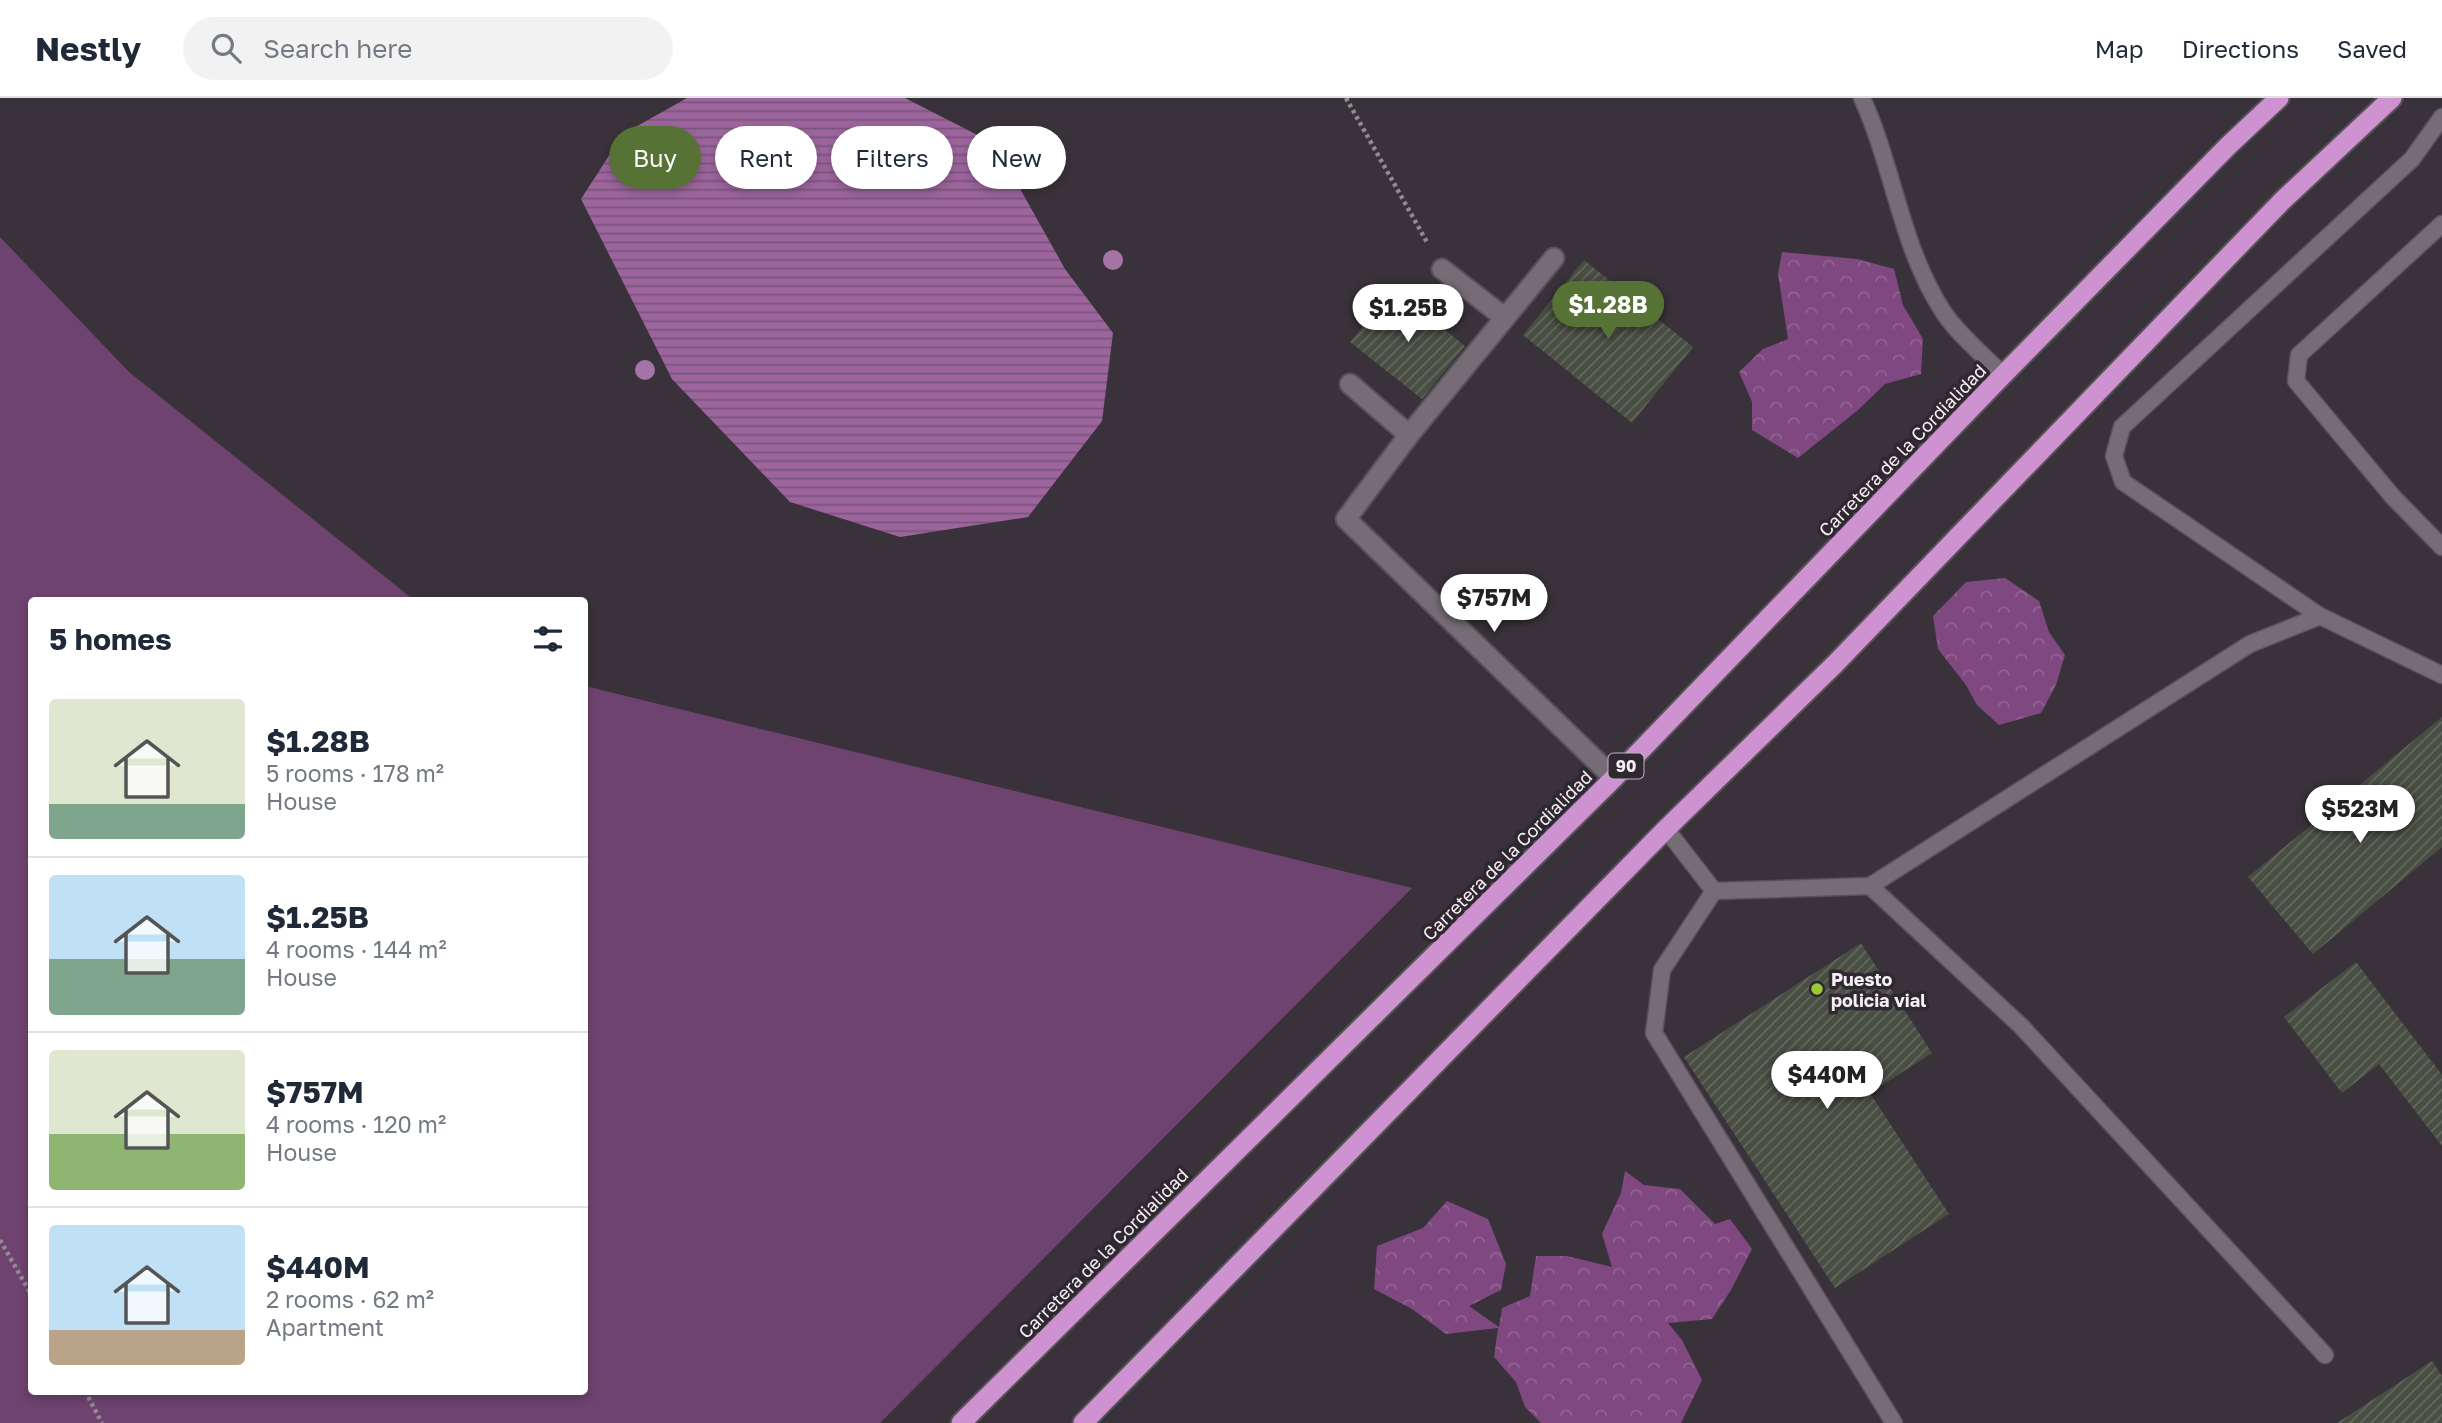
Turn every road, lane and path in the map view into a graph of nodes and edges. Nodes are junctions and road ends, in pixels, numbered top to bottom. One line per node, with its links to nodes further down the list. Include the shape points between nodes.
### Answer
1 (1346, 98): 8 (path)
2 (1862, 98): 10 (lane, via 1916,261 1945,314)
3 (2279, 98): 10 (highway, Carretera de la Cordialidad / 90)
4 (2392, 98): 17 (highway, via 2282,201 1835,664)
5 (2442, 117): 14 (lane, via 2412,159 2122,427 2114,456 2123,482)
6 (2442, 224): 13 (lane, via 2299,355 2296,381 2393,497)
7 (1554, 258): 9 (street)
8 (1442, 269): 9 (street)
9 (1504, 318): 12 (street)
10 (2003, 376): 16 (highway, Carretera de la Cordialidad / 90)
11 (1350, 384): 12 (street)
12 (1409, 435): 16 (street, via 1346,519)
13 (2442, 547)
14 (2320, 616): 15 (lane); 18 (lane, via 2250,644)
15 (2442, 675)
16 (1614, 778): 25 (highway, Carretera de la Cordialidad / 90)
17 (1666, 830): 19 (lane); 26 (highway)
18 (1870, 886): 19 (lane); 22 (lane, via 2021,1026)
19 (1714, 891): 27 (lane, via 1662,970 1654,1033)
20 (0, 1240): 21 (path)
21 (28, 1289)
22 (2325, 1355)
23 (87, 1395): 24 (path)
24 (102, 1423)
25 (961, 1423)
26 (1083, 1423)
27 (1894, 1423)

